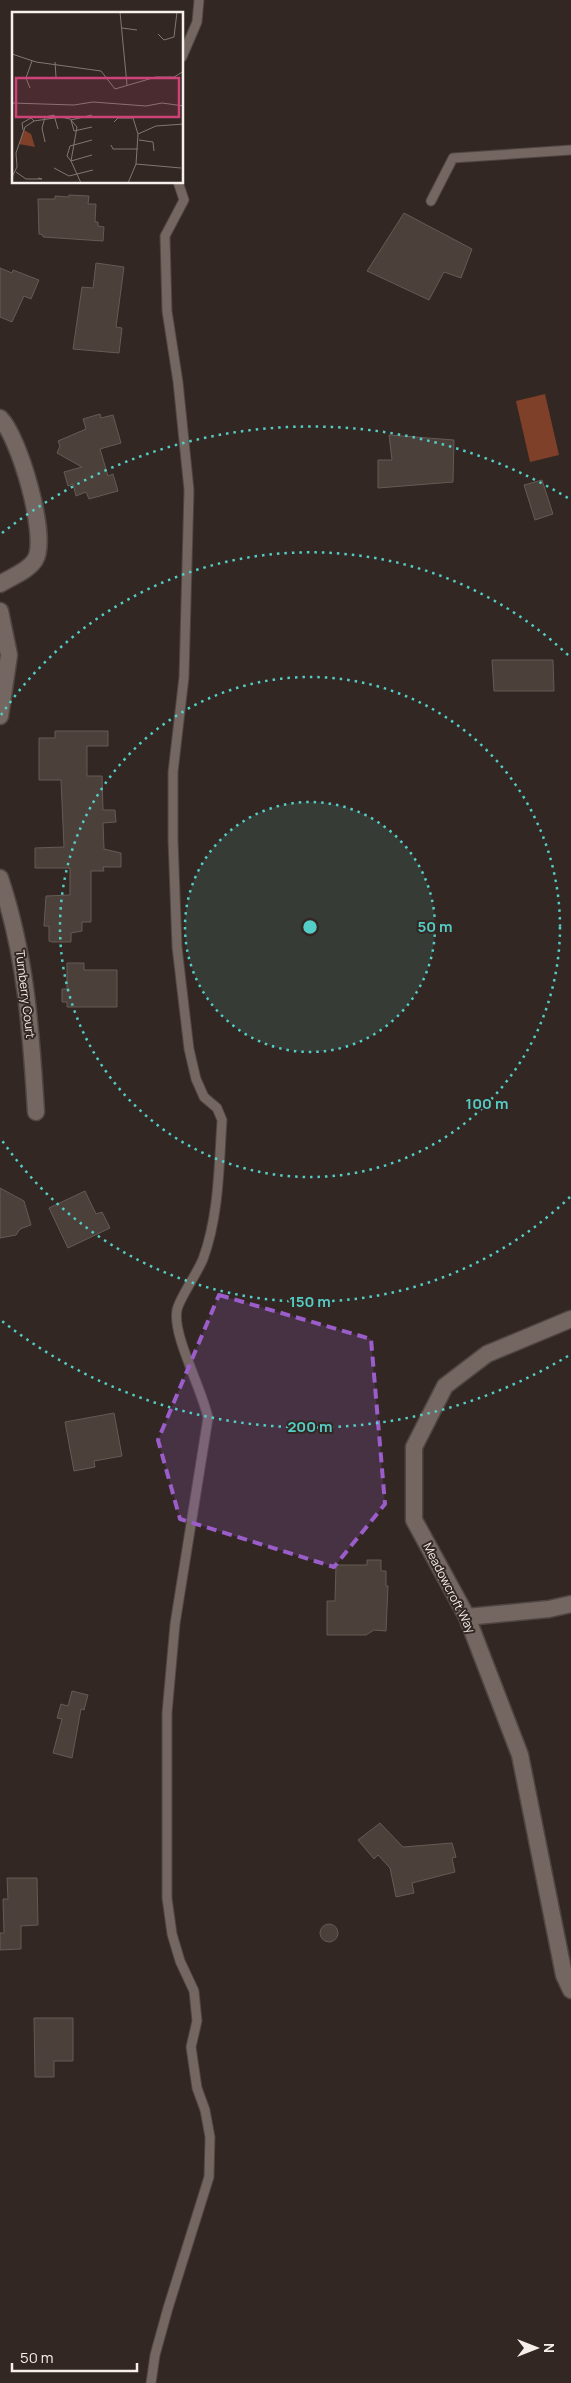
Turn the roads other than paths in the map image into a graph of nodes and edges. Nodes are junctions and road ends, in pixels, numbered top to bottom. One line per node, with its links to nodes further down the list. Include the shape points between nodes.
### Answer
1 (199, 0): 2 (lane, via 197,22)
2 (184, 52)
3 (571, 150): 5 (lane, via 453,158)
4 (179, 184): 16 (lane, via 184,200 166,236 167,311 189,490 184,676 173,772 177,947 189,1049 196,1079 204,1097 217,1108 222,1120 211,1227 203,1258 177,1309 180,1342 204,1399 208,1418 175,1624 167,1713 167,1898 172,1934 194,1991 197,2021 191,2047 197,2088 210,2137 209,2177 168,2308)
5 (431, 201)
6 (0, 418): 7 (street, via 13,436 28,477 40,545 35,560)
7 (0, 584)
8 (0, 611): 9 (street, via 9,655)
9 (0, 716)
10 (0, 878): 11 (street, Turnberry Court, via 20,950 28,996)
11 (36, 1112)
12 (571, 1319): 14 (street, Meadowcroft Way, via 487,1354 445,1386 414,1447 414,1520)
13 (571, 1604): 14 (street)
14 (467, 1617): 15 (street, Meadowcroft Way, via 520,1754 562,1966)
15 (571, 1990)
16 (151, 2383)

